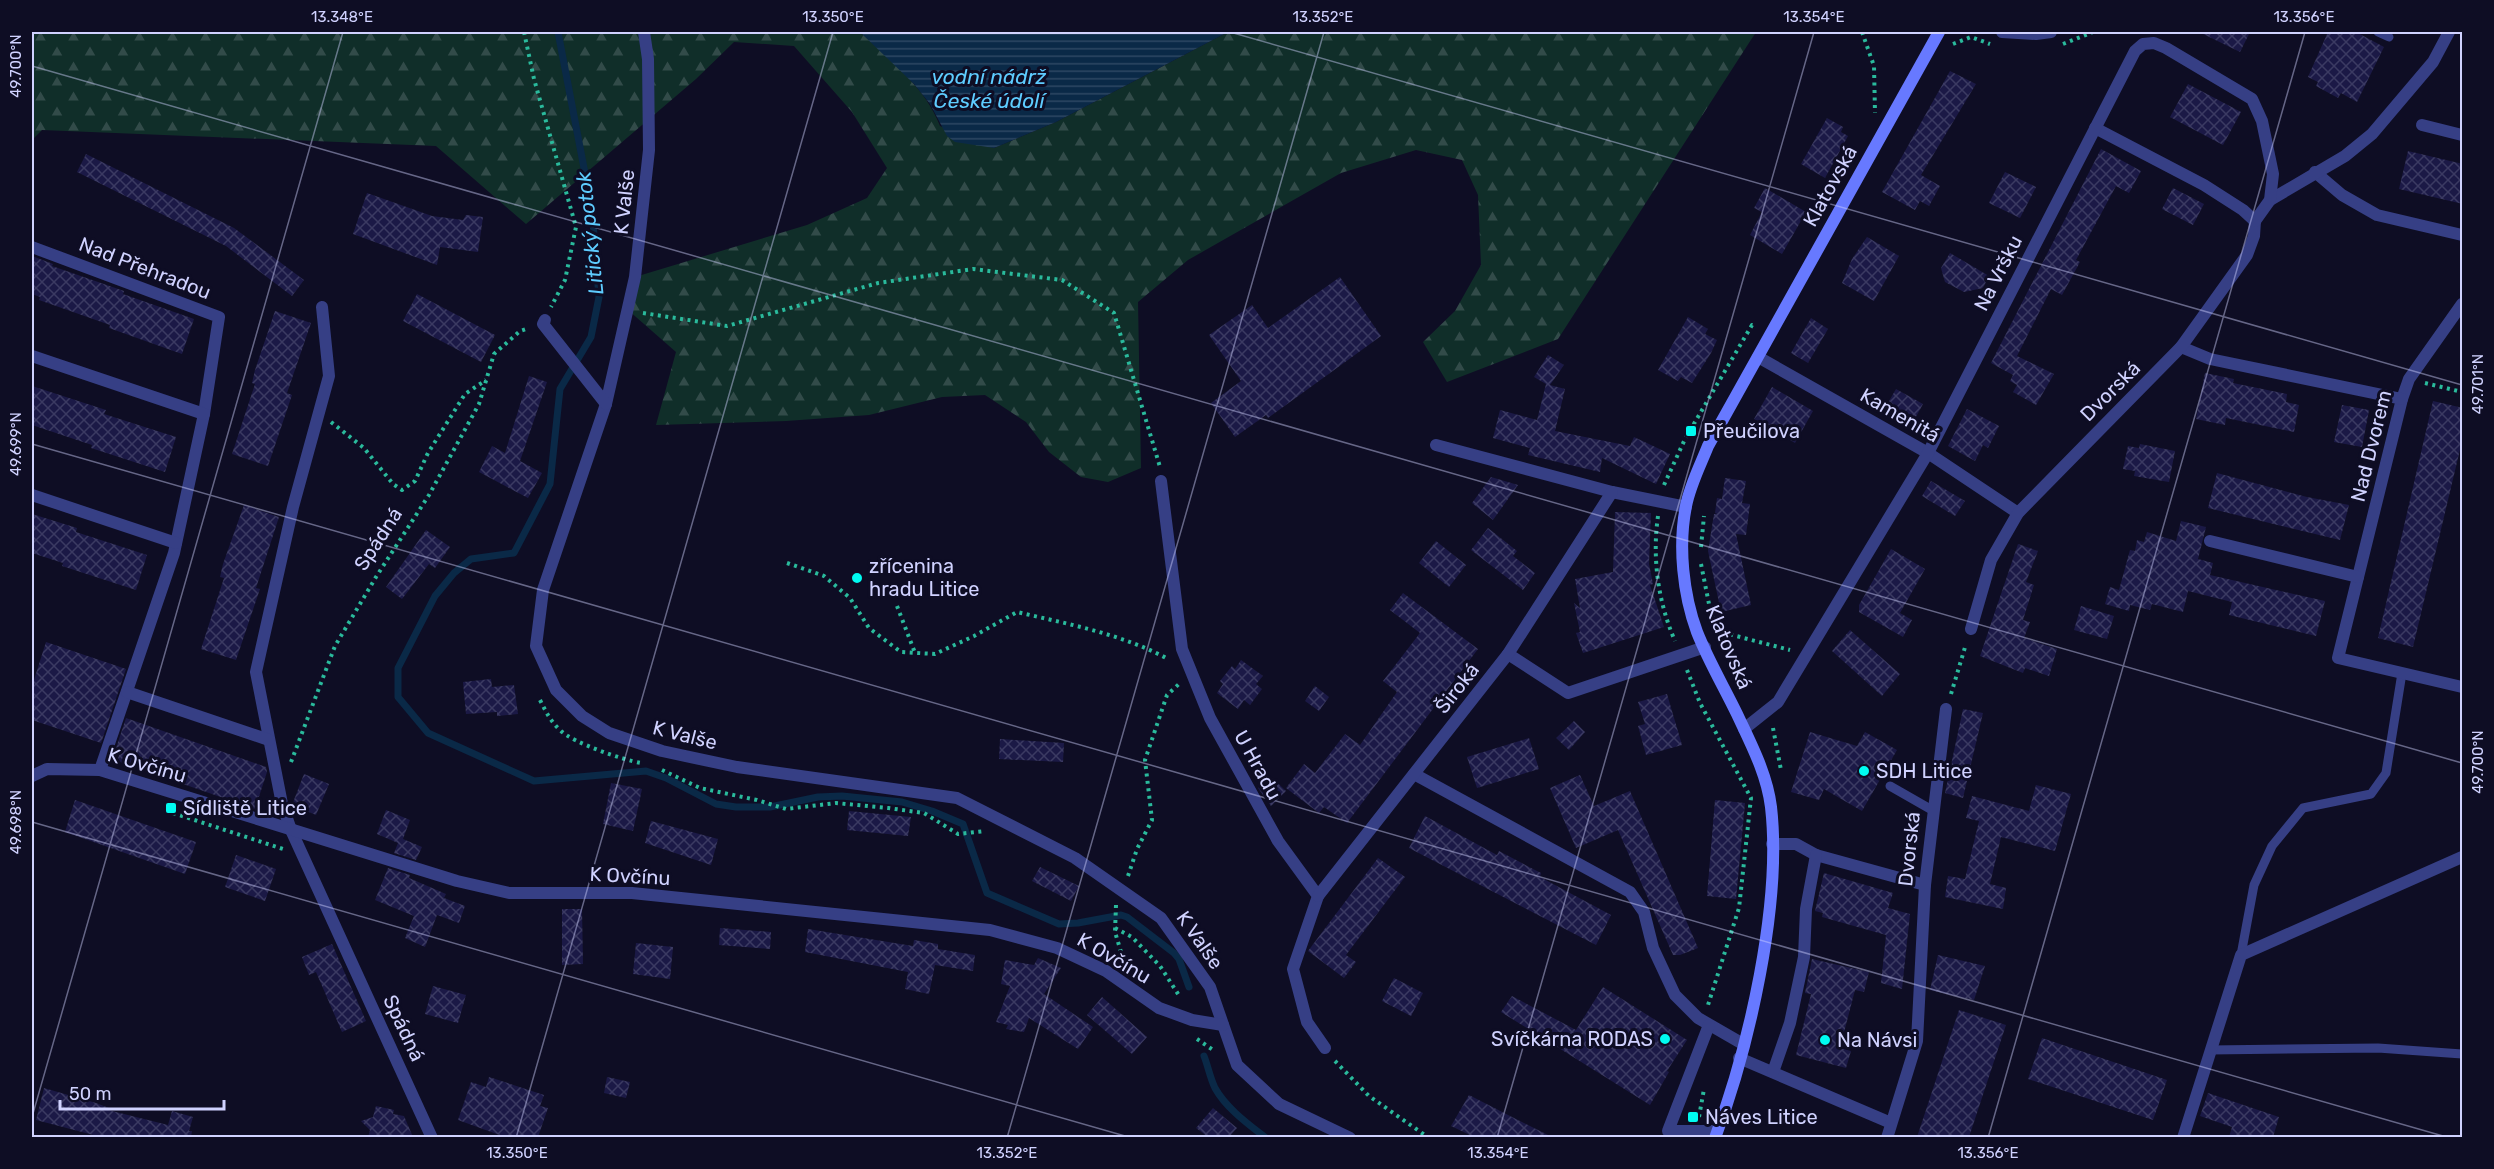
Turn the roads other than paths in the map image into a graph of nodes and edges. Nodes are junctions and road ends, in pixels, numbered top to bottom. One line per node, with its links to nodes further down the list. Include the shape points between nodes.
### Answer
1 (644, 32): 23 (street, K Valše, via 649,150 635,277)
2 (1939, 32): 21 (main road, Klatovská)
3 (2002, 32): 4 (street)
4 (2051, 32)
5 (2378, 32): 7 (lane)
6 (2449, 32): 11 (street, via 2433,62 2372,134 2345,156)
7 (2390, 37)
8 (2422, 125): 10 (street)
9 (2095, 128): 12 (street, Na Vršku, via 2135,51 2143,44 2154,43 2252,99 2262,121 2273,174); 13 (street, via 2204,186); 26 (street, Na Vršku)
10 (2463, 135)
11 (2315, 172): 12 (street); 14 (street, via 2342,195 2377,215)
12 (2270, 200): 13 (street)
13 (2255, 221): 19 (street, Dvorská, via 2247,255)
14 (2463, 235)
15 (32, 247): 24 (street, Nad Přehradou, via 219,317)
16 (2463, 304): 22 (street, Nad Dvorem, via 2409,379)
17 (322, 308): 43 (street, Spádná, via 329,376 293,507 256,672)
18 (544, 322): 23 (street)
19 (2181, 347): 22 (street, via 2210,359); 31 (street, Dvorská)
20 (32, 357): 24 (street)
21 (1758, 357): 26 (street, Kamenitá); 30 (main road, Klatovská, via 1708,446)
22 (2402, 399): 34 (street, Nad Dvorem)
23 (606, 404): 56 (street, K Valše, via 543,590 536,646 556,690 582,716 609,733 662,752 737,767 957,798 1076,858 1161,918 1210,987)
24 (204, 414): 33 (street, Nad Přehradou)
25 (1436, 445): 28 (street)
26 (1928, 453): 31 (street, Kamenitá); 42 (street, Na Vršku, via 1778,702)
27 (1162, 477): 54 (street, U Hradu, via 1182,649 1210,718 1278,841)
28 (1612, 492): 30 (street); 37 (street, Široká)
29 (32, 495): 33 (street)
30 (1686, 507): 36 (main road, Klatovská, via 1684,576 1690,607)
31 (2018, 513): 35 (street, Dvorská, via 1991,560)
32 (2210, 541): 34 (street)
33 (176, 543): 40 (street, Nad Přehradou)
34 (2358, 577): 38 (street, Nad Dvorem, via 2338,658)
35 (1971, 629)
36 (1705, 647): 37 (street, via 1568,693); 42 (main road, Klatovská)
37 (1508, 654): 45 (street, Široká)
38 (2402, 673): 39 (street); 55 (lane, via 2386,773 2371,794 2303,808 2272,846 2254,885)
39 (2463, 687)
40 (127, 692): 43 (street); 44 (street, Nad Přehradou)
41 (1947, 710): 48 (street, Dvorská)
42 (1744, 729): 50 (main road, Klatovská, via 1766,784)
43 (269, 740): 49 (street, Spádná)
44 (100, 770): 46 (street, K Ovčínu, via 47,769); 49 (street, K Ovčínu)
45 (1414, 774): 54 (street, Široká); 57 (street, via 1630,892 1644,912 1653,948 1675,995)
46 (32, 776)
47 (1890, 786): 48 (lane)
48 (1932, 810): 53 (street, Dvorská)
49 (291, 830): 56 (street, K Ovčínu, via 509,893 632,893 990,930 1057,948 1106,971 1159,1008 1192,1020); 66 (street, Spádná)
50 (1772, 844): 51 (street, via 1796,844); 58 (main road, Klatovská, via 1766,929)
51 (1816, 855): 53 (street); 63 (street, via 1806,909 1804,957 1790,1023)
52 (2463, 857): 55 (street)
53 (1925, 885): 64 (street, Dvorská, via 1917,1041)
54 (1318, 896): 59 (street, via 1293,969 1307,1022)
55 (2241, 955): 60 (street)
56 (1223, 1025): 67 (street, K Valše, via 1237,1065 1280,1104)
57 (1709, 1025): 58 (street); 65 (street, via 1668,1131)
58 (1743, 1044): 62 (main road, Klatovská)
59 (1325, 1048)
60 (2210, 1050): 61 (lane, via 2378,1048); 69 (street)
61 (2463, 1054)
62 (1740, 1058): 63 (street); 65 (main road, Klatovská)
63 (1773, 1072): 64 (street)
64 (1891, 1123): 68 (street, Dvorská)
65 (1716, 1134)
66 (432, 1137)
67 (1350, 1137)
68 (1887, 1137)
69 (2182, 1137)

